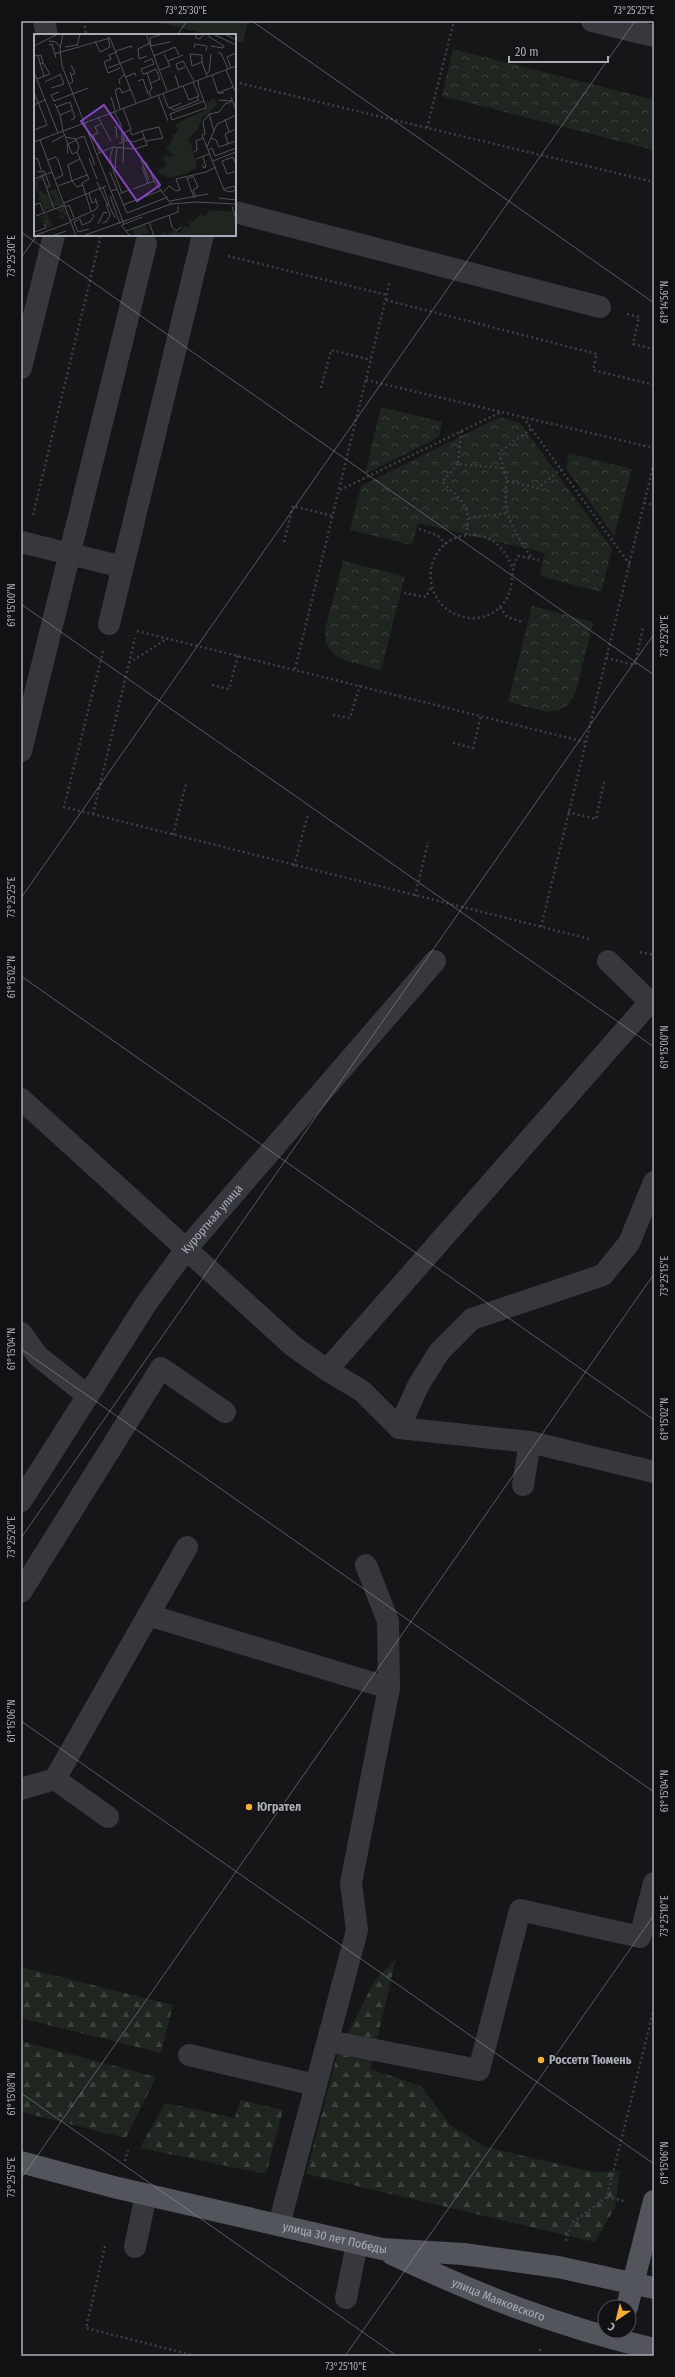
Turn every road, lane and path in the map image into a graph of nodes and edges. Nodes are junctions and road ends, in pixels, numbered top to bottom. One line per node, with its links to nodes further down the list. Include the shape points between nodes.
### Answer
1 (44, 21): 5 (street)
2 (84, 21): 6 (path)
3 (454, 21): 9 (path)
4 (592, 21): 7 (street)
5 (46, 34)
6 (86, 34)
7 (654, 36)
8 (236, 82): 9 (path)
9 (428, 128): 10 (path)
10 (654, 182)
11 (236, 212): 16 (street)
12 (54, 236): 22 (street)
13 (101, 236): 44 (path)
14 (201, 242): 17 (path); 52 (street)
15 (146, 244): 47 (street)
16 (396, 253): 17 (path); 19 (street)
17 (387, 295): 18 (path)
18 (386, 300): 21 (path); 24 (path, via 597,354 593,370)
19 (600, 307): 20 (path, via 639,317 633,344)
20 (654, 349)
21 (371, 360): 23 (path); 25 (path, via 331,350)
22 (21, 368)
23 (366, 380): 26 (path); 36 (path)
24 (654, 385)
25 (321, 388)
26 (501, 412): 27 (path); 29 (path)
27 (522, 416): 28 (path); 30 (path)
28 (531, 429): 33 (path, via 499,452); 34 (path)
29 (461, 431): 32 (path); 36 (path)
30 (654, 448)
31 (654, 462): 37 (path)
32 (458, 464): 33 (path); 41 (path, via 442,482 463,502)
33 (504, 468): 35 (path)
34 (561, 469): 35 (path, via 538,488); 51 (path)
35 (507, 481): 39 (path, via 504,495)
36 (339, 491): 40 (path)
37 (644, 503): 38 (path); 51 (path)
38 (654, 505)
39 (507, 513): 41 (path); 48 (path, via 511,526)
40 (333, 516): 45 (path, via 293,506); 64 (path)
41 (469, 518): 43 (path)
42 (419, 529): 46 (path, via 437,536)
43 (466, 535): 46 (path); 50 (path, via 481,536 495,542 506,552)
44 (23, 542): 47 (street)
45 (284, 542)
46 (446, 544): 53 (path, via 433,561 430,574)
47 (70, 554): 52 (street); 71 (street)
48 (533, 559): 49 (path); 50 (path, via 518,556)
49 (539, 560)
50 (512, 566): 55 (path, via 513,581 509,595)
51 (630, 566): 62 (path)
52 (123, 568): 57 (street)
53 (431, 588): 54 (path, via 426,596); 55 (path, via 446,610 458,616 473,618 488,615)
54 (404, 593)
55 (500, 607): 56 (path, via 507,617)
56 (522, 622)
57 (110, 624): 59 (path); 75 (path, via 64,807)
58 (643, 627): 62 (path, via 635,665)
59 (137, 631): 60 (path); 63 (path)
60 (168, 638): 61 (path); 63 (path)
61 (238, 655): 64 (path); 65 (path, via 229,689)
62 (606, 658): 69 (path)
63 (129, 664): 75 (path)
64 (295, 669): 66 (path)
65 (212, 685)
66 (360, 685): 67 (path, via 350,718); 68 (path)
67 (333, 715)
68 (481, 716): 69 (path); 70 (path, via 473,748)
69 (585, 742): 74 (path)
70 (453, 743)
71 (21, 751)
72 (604, 782): 74 (path, via 596,819)
73 (186, 784): 77 (path)
74 (568, 812): 81 (path)
75 (93, 814): 77 (path)
76 (308, 814): 79 (path)
77 (173, 835): 79 (path)
78 (428, 842): 80 (path)
79 (294, 866): 80 (path)
80 (415, 896): 81 (path)
81 (541, 927): 82 (path)
82 (594, 940)
83 (639, 951): 84 (path)
84 (654, 955)
85 (435, 961): 89 (street, Курортная улица)
86 (608, 961): 91 (street, via 650,1002)
87 (21, 1099): 89 (street)
88 (654, 1182): 94 (street, via 629,1243 603,1275 472,1319 439,1352 418,1386)
89 (187, 1248): 91 (street, via 294,1346); 92 (street, Курортная улица, via 146,1304)
90 (21, 1333): 92 (street, via 38,1356)
91 (327, 1370): 94 (street, via 362,1390)
92 (88, 1396): 98 (street, Курортная улица)
93 (225, 1412): 101 (street, via 161,1368)
94 (399, 1428): 95 (street)
95 (530, 1442): 96 (street); 97 (street)
96 (654, 1472)
97 (524, 1484)
98 (21, 1501)
99 (187, 1547): 102 (street)
100 (366, 1565): 103 (street, via 388,1620)
101 (21, 1592)
102 (148, 1615): 103 (street); 104 (street)
103 (389, 1688): 109 (street, via 351,1883 357,1930)
104 (55, 1779): 105 (street); 106 (street)
105 (21, 1790)
106 (108, 1817)
107 (654, 1883): 109 (street, via 640,1936 520,1910 480,2070)
108 (654, 2008): 119 (path, via 607,2197 572,2223)
109 (328, 2041): 111 (street)
110 (189, 2054): 111 (street)
111 (315, 2085): 115 (street)
112 (21, 2162): 113 (main road, улица 30 лет Победы)
113 (146, 2195): 115 (main road, улица 30 лет Победы); 117 (street)
114 (654, 2201): 120 (main road)
115 (279, 2226): 116 (main road, улица 30 лет Победы)
116 (357, 2244): 118 (main road, улица 30 лет Победы); 121 (street)
117 (135, 2247)
118 (382, 2249): 119 (main road, улица 30 лет Победы, via 463,2254); 123 (main road, улица Маяковского, via 456,2285)
119 (558, 2267): 120 (main road, улица 30 лет Победы)
120 (644, 2286): 122 (main road)
121 (346, 2298)
122 (633, 2299)
123 (546, 2320): 125 (main road, улица Маяковского); 128 (path)
124 (86, 2328): 127 (path)
125 (618, 2342): 126 (main road, улица Маяковского)
126 (654, 2349)
127 (196, 2356)
128 (539, 2356)

